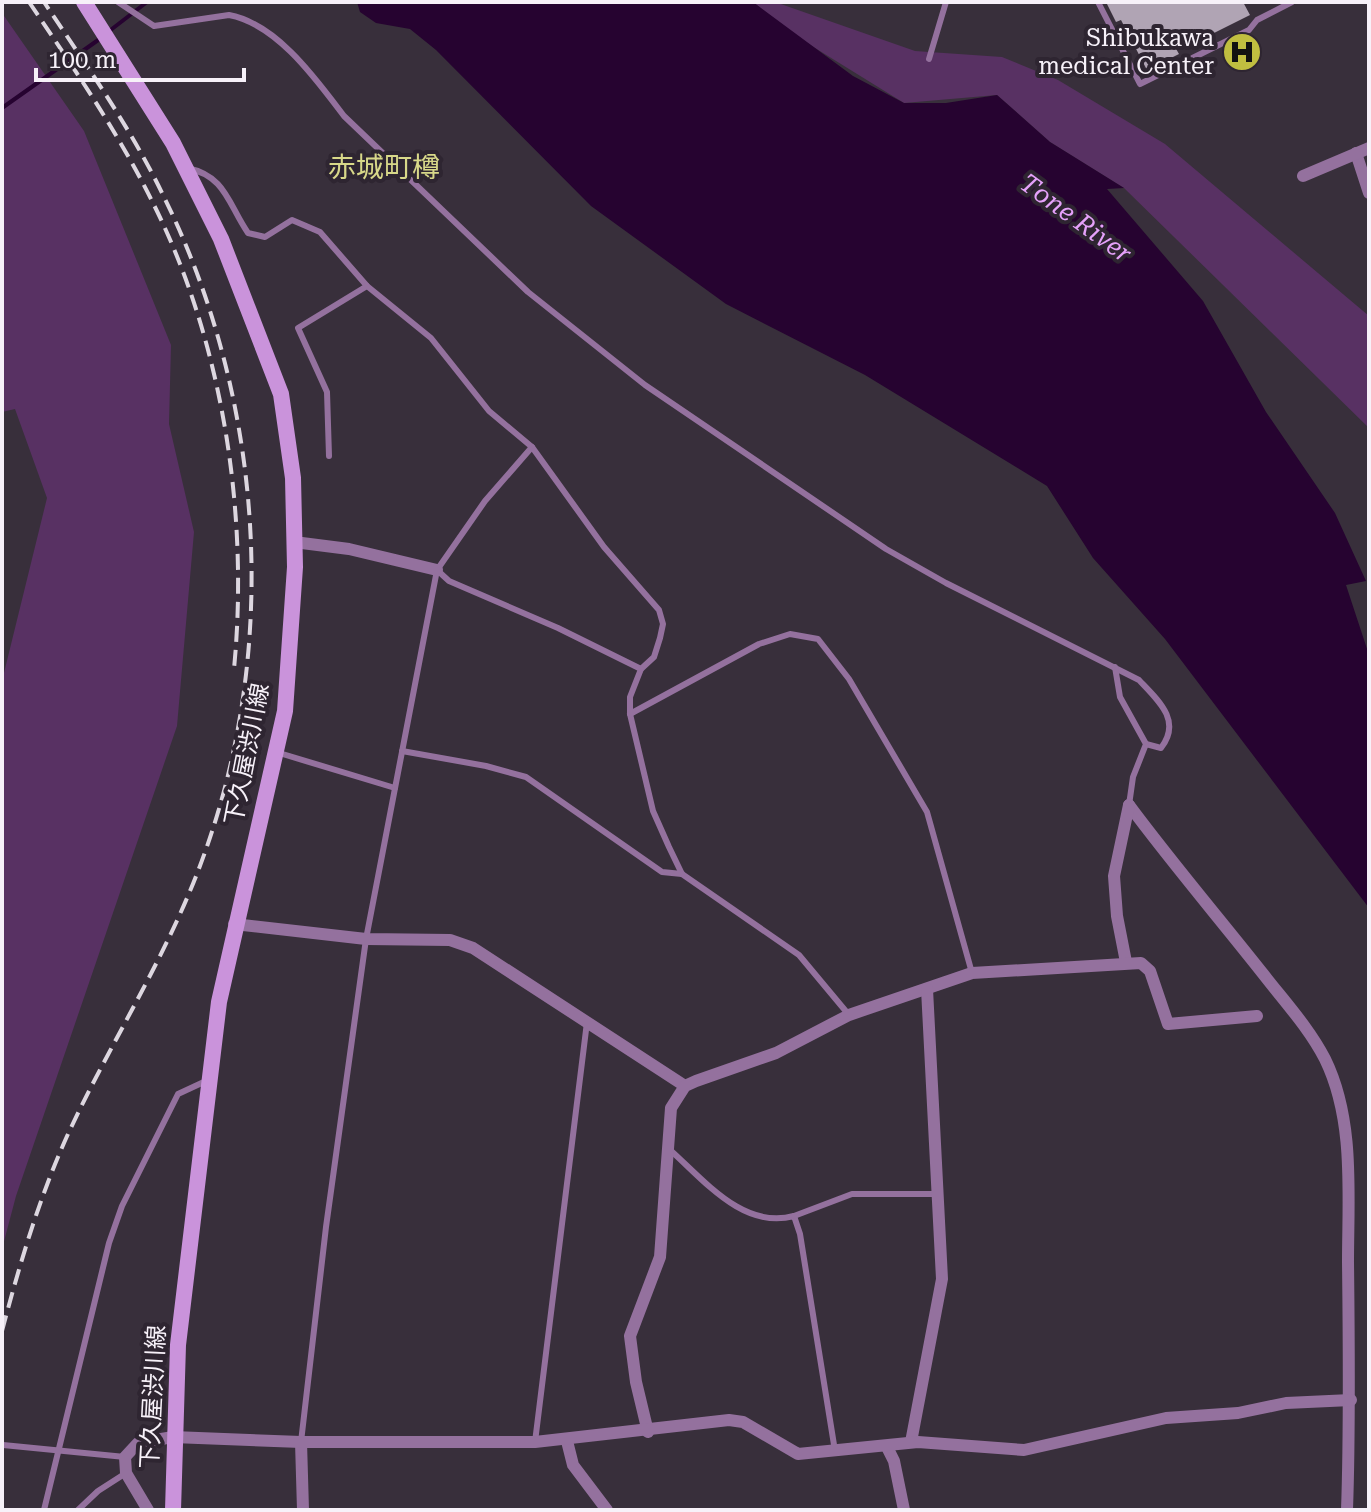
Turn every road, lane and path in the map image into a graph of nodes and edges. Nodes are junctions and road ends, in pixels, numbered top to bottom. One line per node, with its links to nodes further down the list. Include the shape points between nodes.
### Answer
1 (84, 2): 9 (main road, 下久屋渋川線)
2 (118, 2): 17 (lane, via 154,26 229,15 250,22 276,40 344,116 528,292 645,385 886,549)
3 (946, 2): 6 (lane)
4 (1098, 2): 5 (lane, via 1140,84 1249,30 1257,20)
5 (1292, 2)
6 (929, 59)
7 (1369, 148): 8 (street)
8 (1356, 153): 10 (street); 11 (street)
9 (187, 168): 12 (lane, via 217,180 248,233 265,237 292,220 305,224 320,232); 15 (main road, 下久屋渋川線, via 255,320 281,394 291,450)
10 (1303, 176)
11 (1369, 193)
12 (367, 286): 13 (lane, via 431,338 489,411); 14 (lane, via 298,328 327,392)
13 (532, 447): 16 (lane, via 485,501); 18 (lane, via 604,547 659,610 660,638 654,657)
14 (329, 456)
15 (294, 542): 16 (street); 22 (main road, 下久屋渋川線, via 285,711)
16 (437, 570): 18 (lane, via 449,581); 21 (lane)
17 (1115, 667): 20 (lane, via 1120,697); 20 (lane, via 1139,680 1171,723 1161,748)
18 (641, 669): 19 (lane, via 630,697)
19 (630, 714): 25 (lane, via 653,811); 29 (lane, via 759,644 790,634 818,639 849,679 927,812)
20 (1146, 744): 24 (lane)
21 (402, 751): 23 (lane); 25 (lane, via 526,777 662,872)
22 (275, 752): 23 (lane); 26 (main road, 下久屋渋川線)
23 (395, 788): 27 (lane)
24 (1129, 805): 28 (street, via 1114,876); 39 (street, via 1181,875 1231,929 1326,1060 1340,1104 1348,1168)
25 (682, 874): 31 (lane, via 799,955)
26 (234, 924): 27 (street); 34 (main road, 下久屋渋川線)
27 (366, 939): 33 (street, via 450,940 473,948); 43 (lane)
28 (1126, 962): 29 (street); 32 (street, via 1146,965 1168,1024)
29 (972, 973): 30 (street)
30 (927, 989): 31 (street); 37 (street)
31 (849, 1015): 35 (street, via 776,1053)
32 (1257, 1016)
33 (587, 1022): 35 (street); 44 (lane)
34 (209, 1080): 41 (main road, 下久屋渋川線, via 178,1345); 48 (lane, via 178,1094 122,1206)
35 (685, 1086): 36 (street, via 671,1108)
36 (669, 1149): 38 (lane, via 741,1211 764,1219); 40 (street, via 660,1257 630,1336)
37 (939, 1194): 38 (lane, via 852,1194); 45 (street, via 942,1279)
38 (794, 1216): 49 (lane)
39 (1351, 1400): 45 (street, via 1166,1418 1024,1450); 59 (street)
40 (648, 1432): 42 (street); 49 (street, via 729,1420 743,1422 798,1454)
41 (173, 1437): 43 (street); 50 (street, via 138,1443); 55 (main road, 下久屋渋川線)
42 (567, 1441): 44 (street); 57 (street, via 573,1465)
43 (301, 1442): 44 (street); 56 (street)
44 (535, 1442)
45 (911, 1442): 47 (street)
46 (3, 1445): 48 (lane)
47 (887, 1447): 49 (street); 58 (street)
48 (60, 1450): 50 (lane); 52 (lane)
49 (835, 1451)
50 (125, 1457): 51 (street)
51 (126, 1473): 53 (lane); 54 (street)
52 (44, 1510)
53 (78, 1510)
54 (148, 1510)
55 (173, 1510)
56 (303, 1510)
57 (607, 1510)
58 (904, 1510)
59 (1347, 1510)

